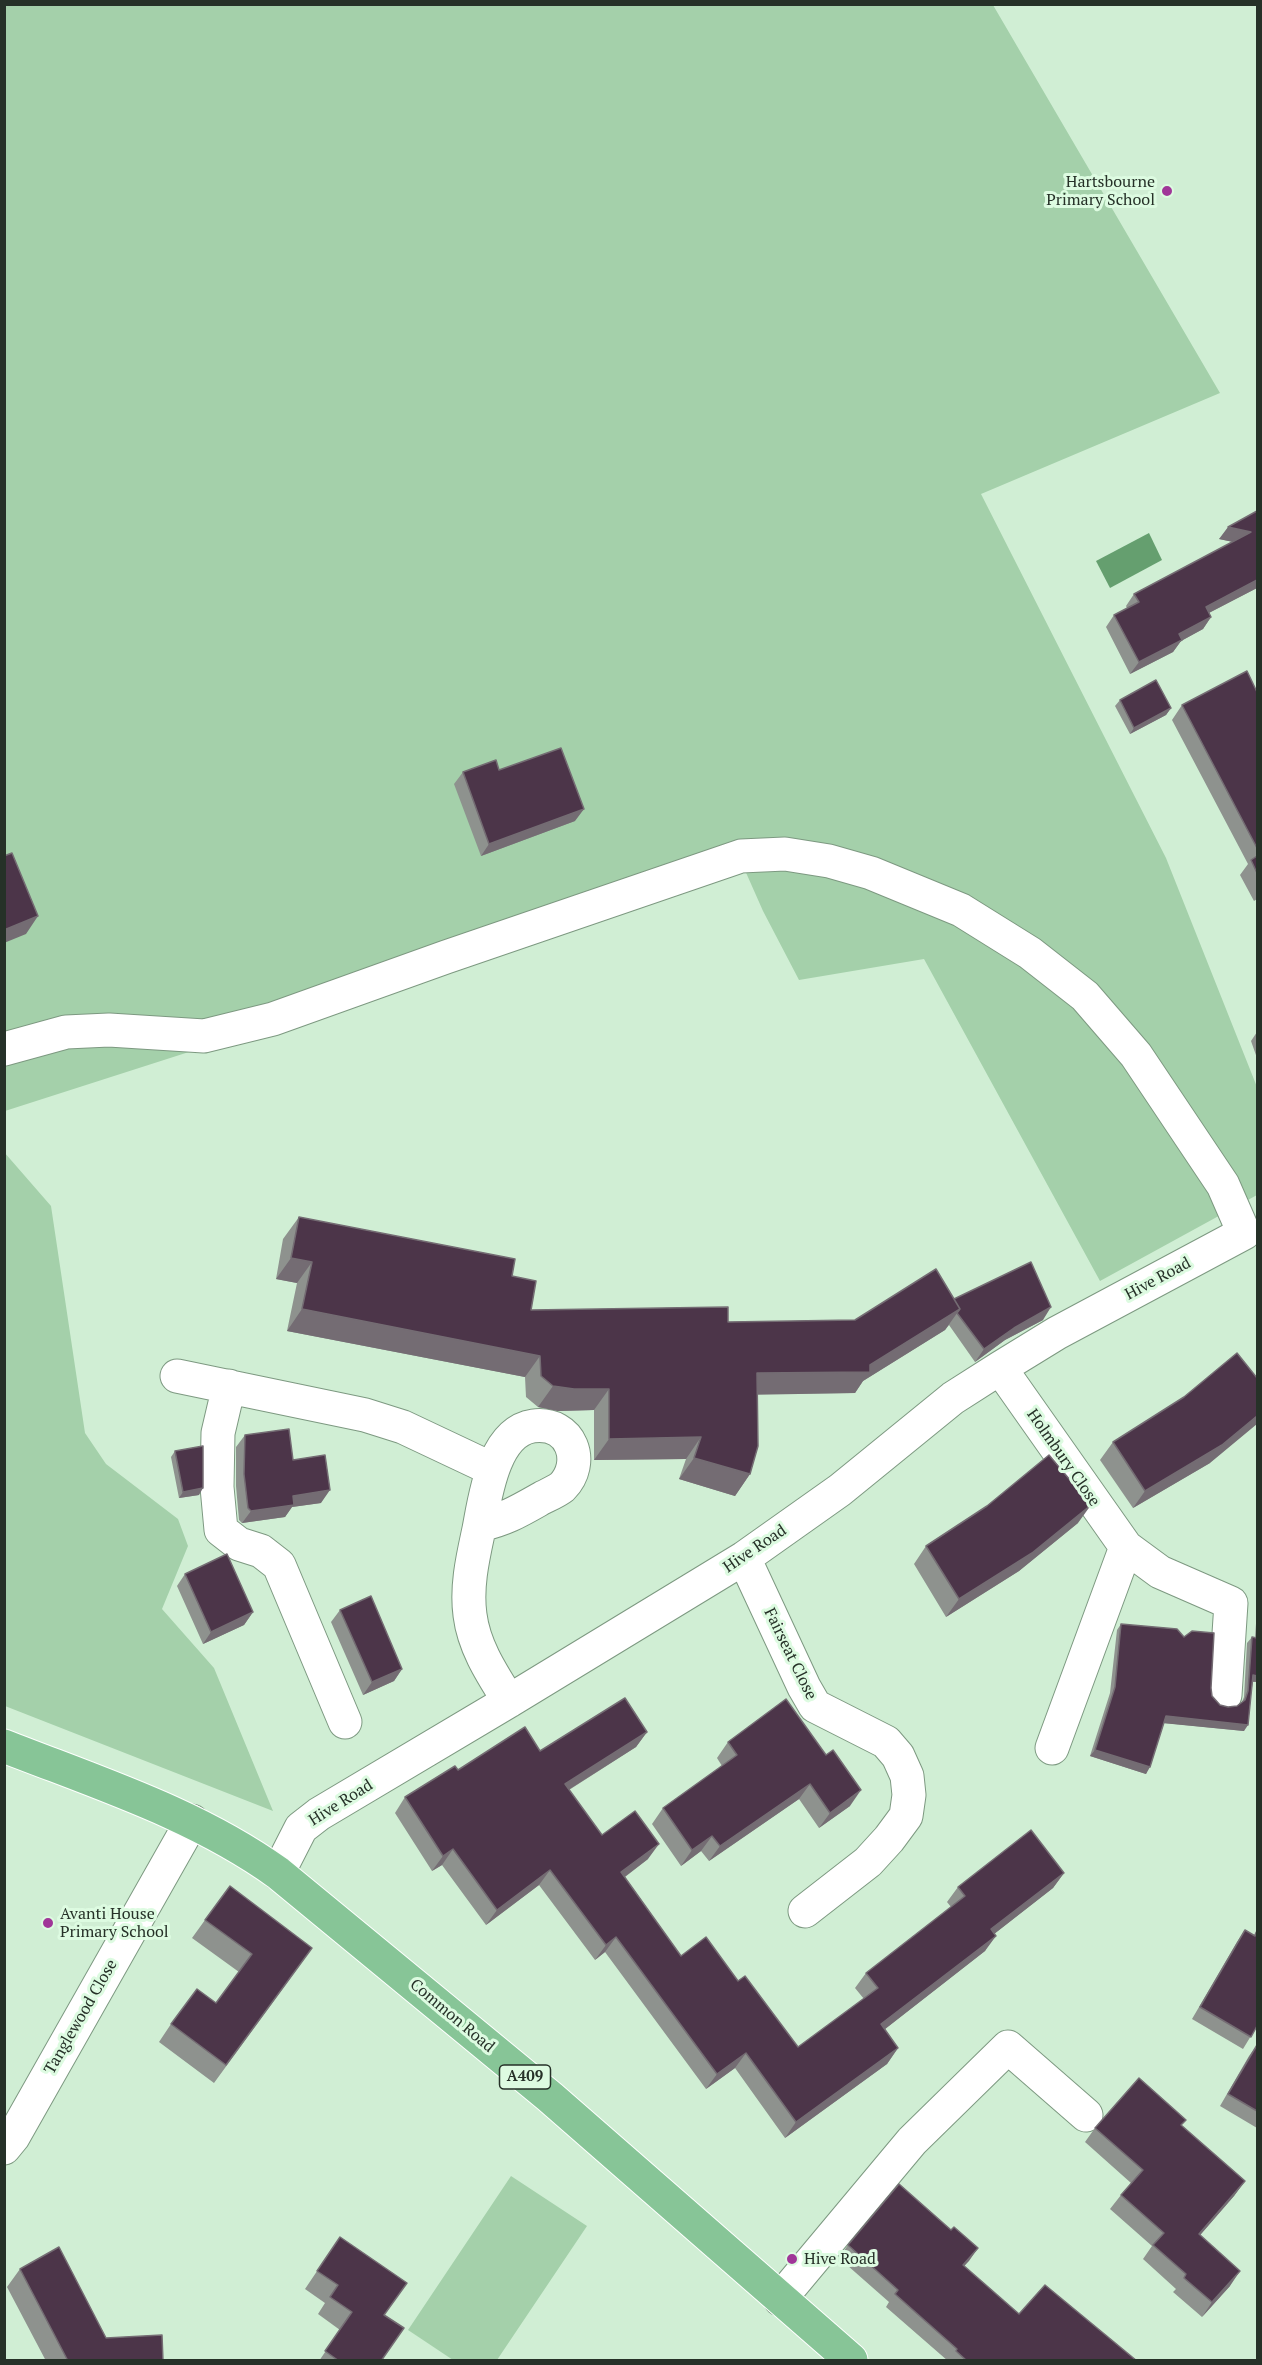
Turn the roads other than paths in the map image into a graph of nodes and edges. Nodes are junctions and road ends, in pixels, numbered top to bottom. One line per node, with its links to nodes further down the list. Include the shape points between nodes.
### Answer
1 (4, 1049): 2 (street, Hive Road, via 66,1032 109,1030 204,1036 273,1019 741,856 785,854 871,873 962,910 1030,953 1085,996 1136,1055 1223,1185 1244,1233 1057,1333)
2 (1000, 1368): 7 (street, Holmbury Close); 8 (street, Hive Road, via 952,1398 840,1490)
3 (177, 1376): 4 (street)
4 (229, 1386): 5 (street, via 365,1415 403,1427); 11 (street, via 218,1433 216,1487 221,1530 279,1565)
5 (492, 1469): 6 (street); 6 (street, via 504,1446 519,1431 532,1426 549,1426 564,1433 571,1442 571,1472 562,1486 504,1520)
6 (480, 1525): 10 (street, via 469,1576 470,1616 483,1660)
7 (1126, 1547): 9 (street, Holmbury Close, via 1160,1572 1231,1603); 13 (street)
8 (744, 1558): 10 (street, Hive Road); 16 (street, Fairseat Close, via 815,1706 886,1742 907,1776 906,1816 889,1839 868,1862)
9 (1225, 1695)
10 (509, 1701): 15 (street, Hive Road, via 319,1814 301,1828)
11 (345, 1722)
12 (4, 1746): 14 (main road, Common Road / A409)
13 (1052, 1748)
14 (192, 1821): 15 (main road, Common Road / A409, via 251,1853); 18 (street, Tanglewood Close)
15 (278, 1873): 19 (main road, Common Road / A409, via 550,2097)
16 (805, 1911)
17 (1086, 2115): 19 (street, via 1008,2047 912,2141)
18 (4, 2148)
19 (780, 2299): 20 (main road, Common Road / A409)
20 (851, 2361)

